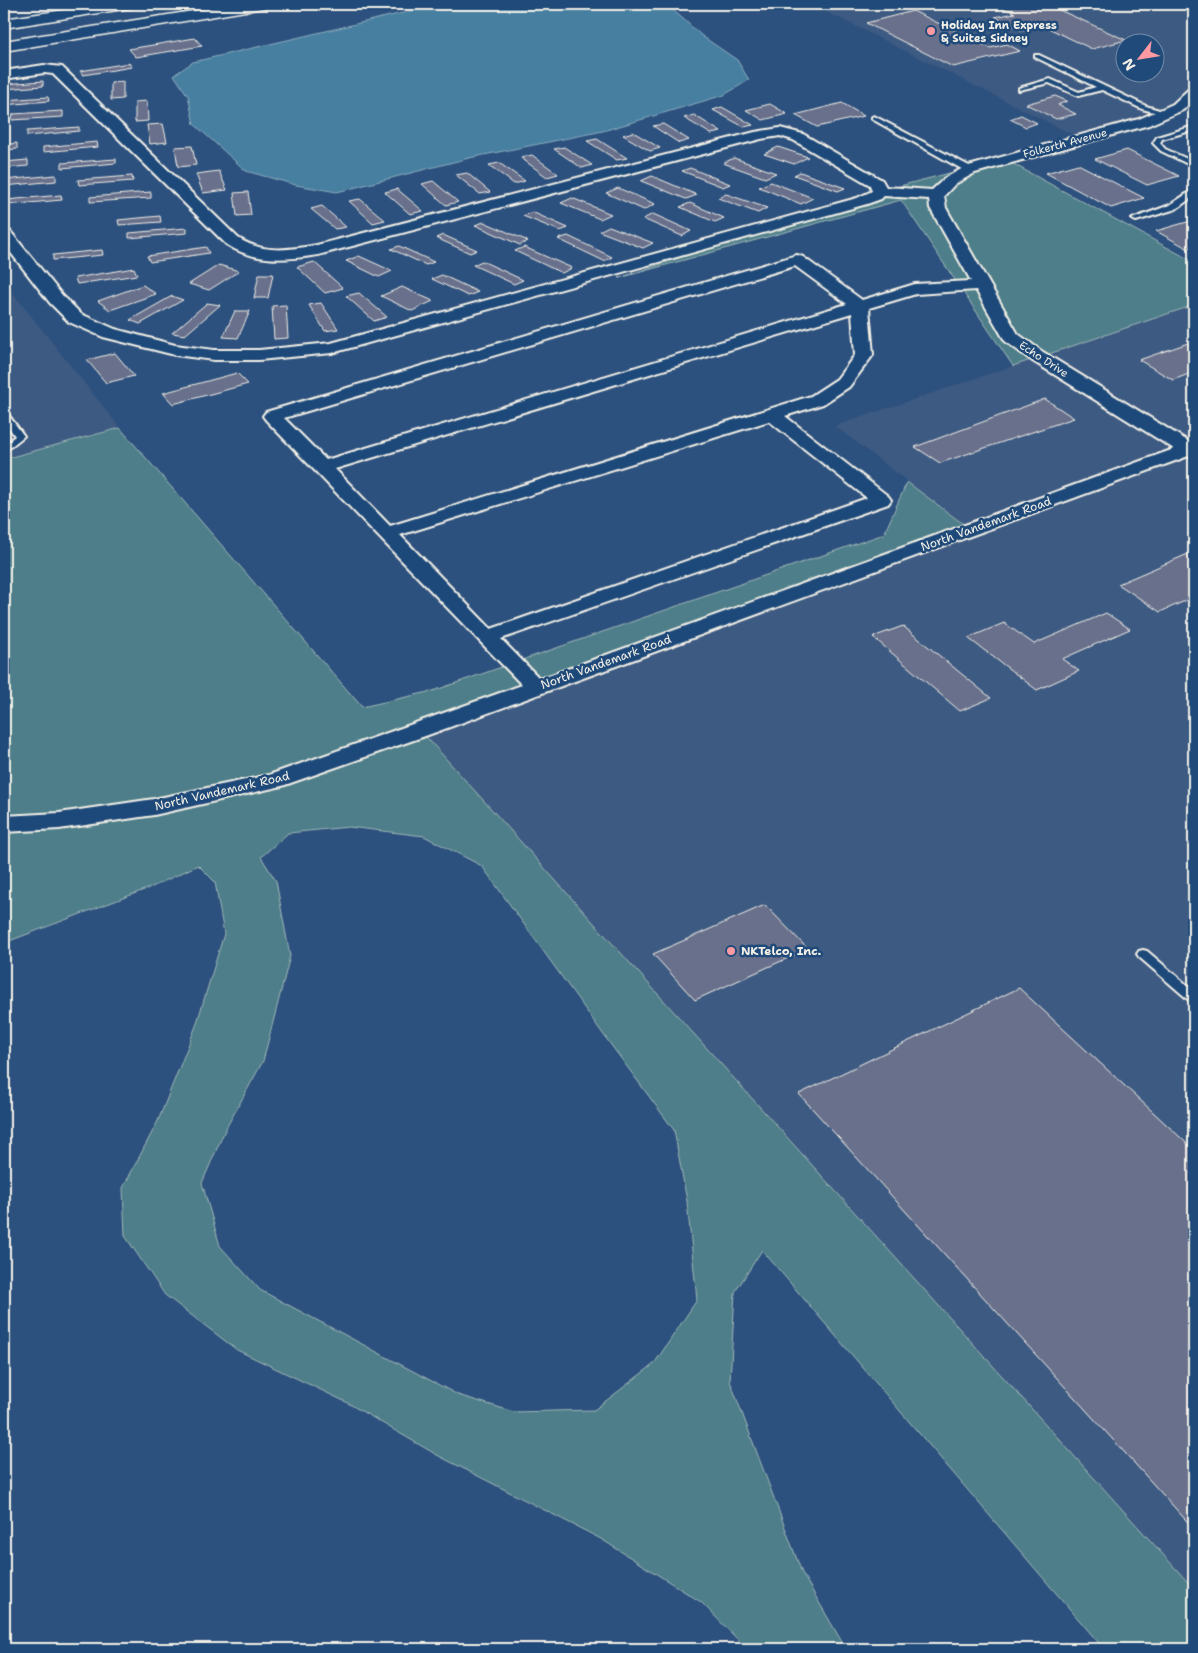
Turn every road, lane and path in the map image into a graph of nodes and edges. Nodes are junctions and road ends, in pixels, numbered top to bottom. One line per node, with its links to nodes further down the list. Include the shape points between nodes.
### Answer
1 (130, 4): 3 (highway)
2 (262, 4): 4 (highway)
3 (4, 24)
4 (4, 46)
5 (1037, 56): 7 (lane)
6 (4, 76): 15 (street, via 57,70 242,249 263,255 318,250 760,134 780,132 798,136 877,183)
7 (1102, 88): 8 (lane, via 1078,94 1050,81); 10 (lane, via 1144,108)
8 (1021, 89)
9 (1194, 92): 10 (street, Folkerth Avenue, via 1188,100)
10 (1166, 113): 14 (street, Folkerth Avenue)
11 (874, 118): 14 (lane)
12 (1194, 128): 13 (lane, via 1158,138 1156,143 1163,150)
13 (1194, 165)
14 (970, 170): 17 (street, Folkerth Avenue, via 950,181)
15 (880, 191): 17 (street); 19 (street, via 862,201 332,348 259,355 214,355 174,350 109,333 74,318)
16 (1194, 193): 18 (lane, via 1173,207)
17 (936, 195): 20 (street, Echo Drive, via 938,208)
18 (1136, 219)
19 (4, 234)
20 (982, 285): 21 (street, via 915,289); 25 (street, Echo Drive, via 1011,337)
21 (860, 306): 22 (street, via 864,355 843,383 817,400); 26 (street); 26 (street, via 797,260 272,416)
22 (772, 414): 27 (street); 28 (street, via 881,500)
23 (4, 415): 24 (lane, via 20,436)
24 (4, 449)
25 (1192, 449): 29 (street, North Vandemark Road)
26 (323, 468): 27 (street)
27 (387, 533): 28 (street)
28 (487, 636): 29 (street)
29 (536, 687): 30 (street, North Vandemark Road, via 274,780 154,807 59,821)
30 (4, 824)
31 (1143, 954): 32 (lane)
32 (1194, 998)

